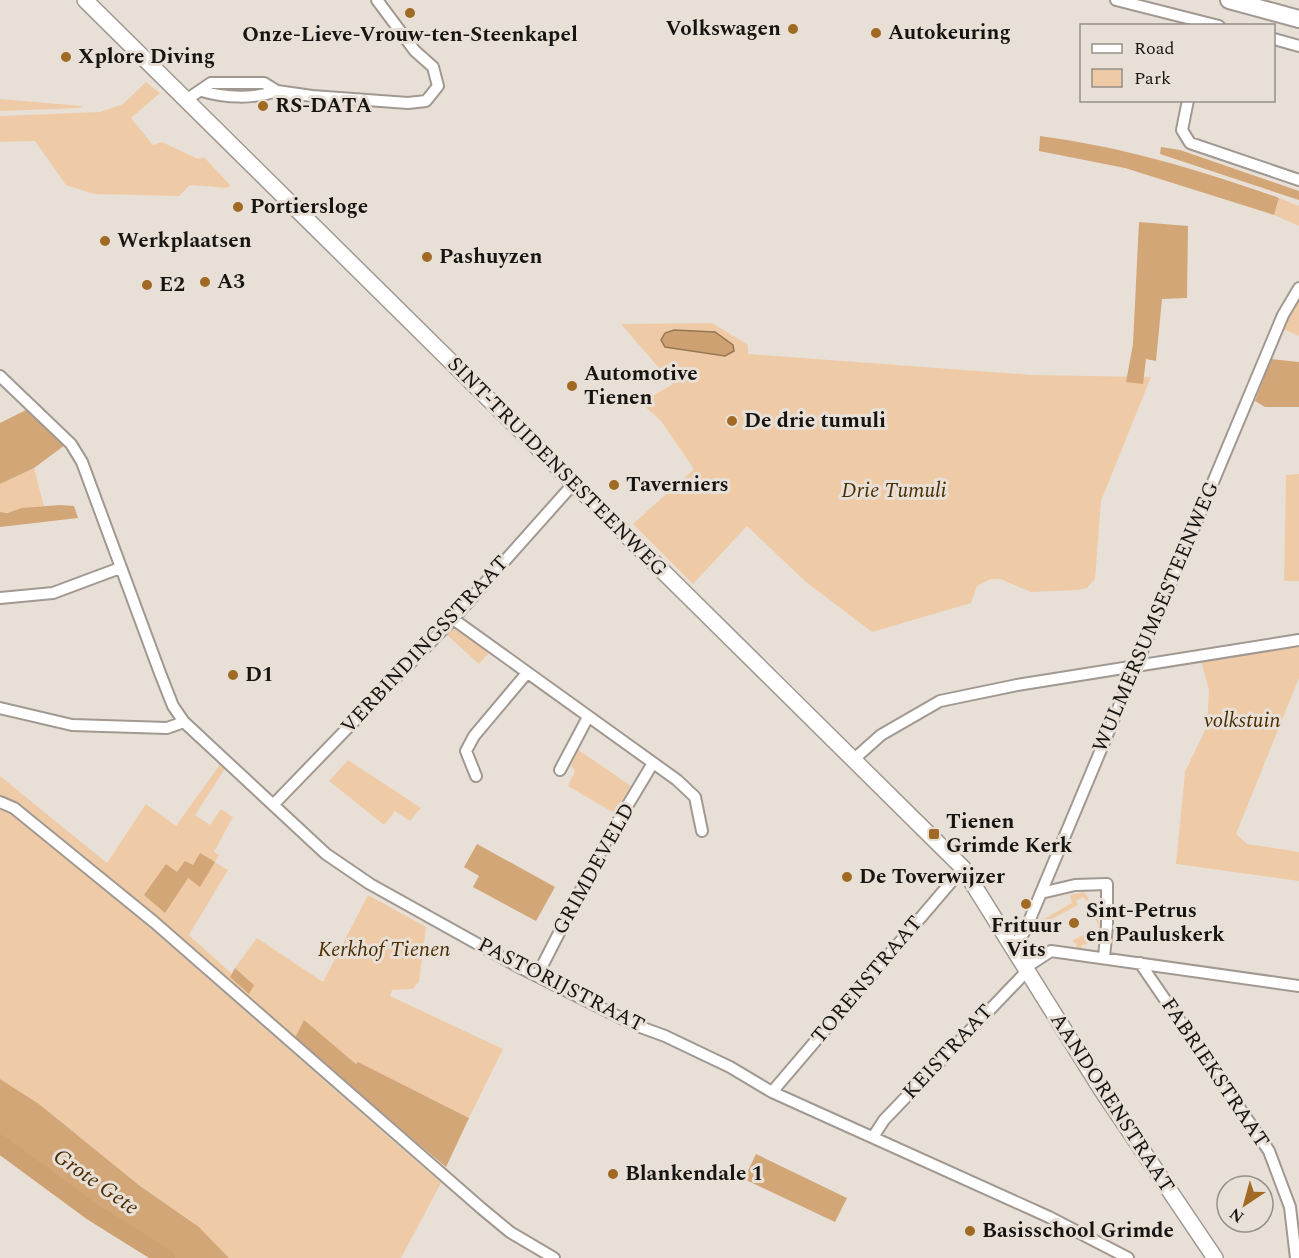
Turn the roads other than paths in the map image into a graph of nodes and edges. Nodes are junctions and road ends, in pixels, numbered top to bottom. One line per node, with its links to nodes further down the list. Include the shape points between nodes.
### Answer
1 (85, 0): 9 (main road, SINT-TRUIDENSESTEENWEG)
2 (377, 0): 9 (street, via 436,74 438,86 430,99 408,103 277,91 220,96 202,91)
3 (1116, 0): 6 (street)
4 (1229, 0): 5 (highway)
5 (1299, 18)
6 (1206, 24)
7 (1275, 39): 8 (street)
8 (1299, 46)
9 (186, 100): 14 (main road, SINT-TRUIDENSESTEENWEG)
10 (1188, 102): 11 (street, via 1182,130 1190,143)
11 (1299, 180)
12 (1299, 288): 19 (street, WULMERSUMSESTEENWEG, via 1283,315)
13 (0, 376): 15 (street, PASTORIJSTRAAT, via 65,438 82,462)
14 (575, 482): 17 (street, VERBINDINGSSTRAAT); 24 (main road, SINT-TRUIDENSESTEENWEG)
15 (120, 568): 16 (street, via 53,593); 23 (street, PASTORIJSTRAAT, via 169,695)
16 (0, 598)
17 (453, 619): 20 (street); 29 (street, VERBINDINGSSTRAAT)
18 (1299, 640): 19 (street)
19 (1135, 665): 24 (street, via 940,701 881,735); 32 (street, WULMERSUMSESTEENWEG)
20 (526, 673): 22 (street); 27 (street, via 466,751)
21 (0, 708): 23 (street, via 72,725 167,728)
22 (588, 717): 25 (street); 26 (street)
23 (184, 722): 29 (street, PASTORIJSTRAAT)
24 (853, 760): 31 (main road, SINT-TRUIDENSESTEENWEG)
25 (653, 763): 30 (street, via 695,796); 37 (street, GRIMDEVELD, via 605,843)
26 (560, 770)
27 (476, 776)
28 (0, 802): 41 (street, via 31,821 154,922 481,1209 510,1232)
29 (273, 805): 37 (street, PASTORIJSTRAAT, via 332,858 370,884)
30 (702, 831)
31 (963, 868): 33 (main road, SINT-TRUIDENSESTEENWEG); 39 (street, TORENSTRAAT)
32 (1041, 893): 33 (street, WULMERSUMSESTEENWEG, via 1025,931); 34 (street, via 1075,885 1107,885)
33 (1013, 946): 36 (main road, AANDORENSTRAAT)
34 (1104, 957): 35 (street, KEISTRAAT); 36 (street, KEISTRAAT, via 1051,951)
35 (1140, 963): 38 (street, KEISTRAAT); 44 (street, FABRIEKSTRAAT, via 1269,1151 1290,1208)
36 (1026, 969): 40 (street, KEISTRAAT, via 884,1120); 43 (main road, AANDORENSTRAAT)
37 (537, 976): 39 (street, PASTORIJSTRAAT, via 730,1067)
38 (1299, 986)
39 (772, 1092): 40 (street, PASTORIJSTRAAT)
40 (873, 1137): 42 (street, PASTORIJSTRAAT)
41 (555, 1258)
42 (1128, 1258)
43 (1215, 1258)
44 (1296, 1258)

